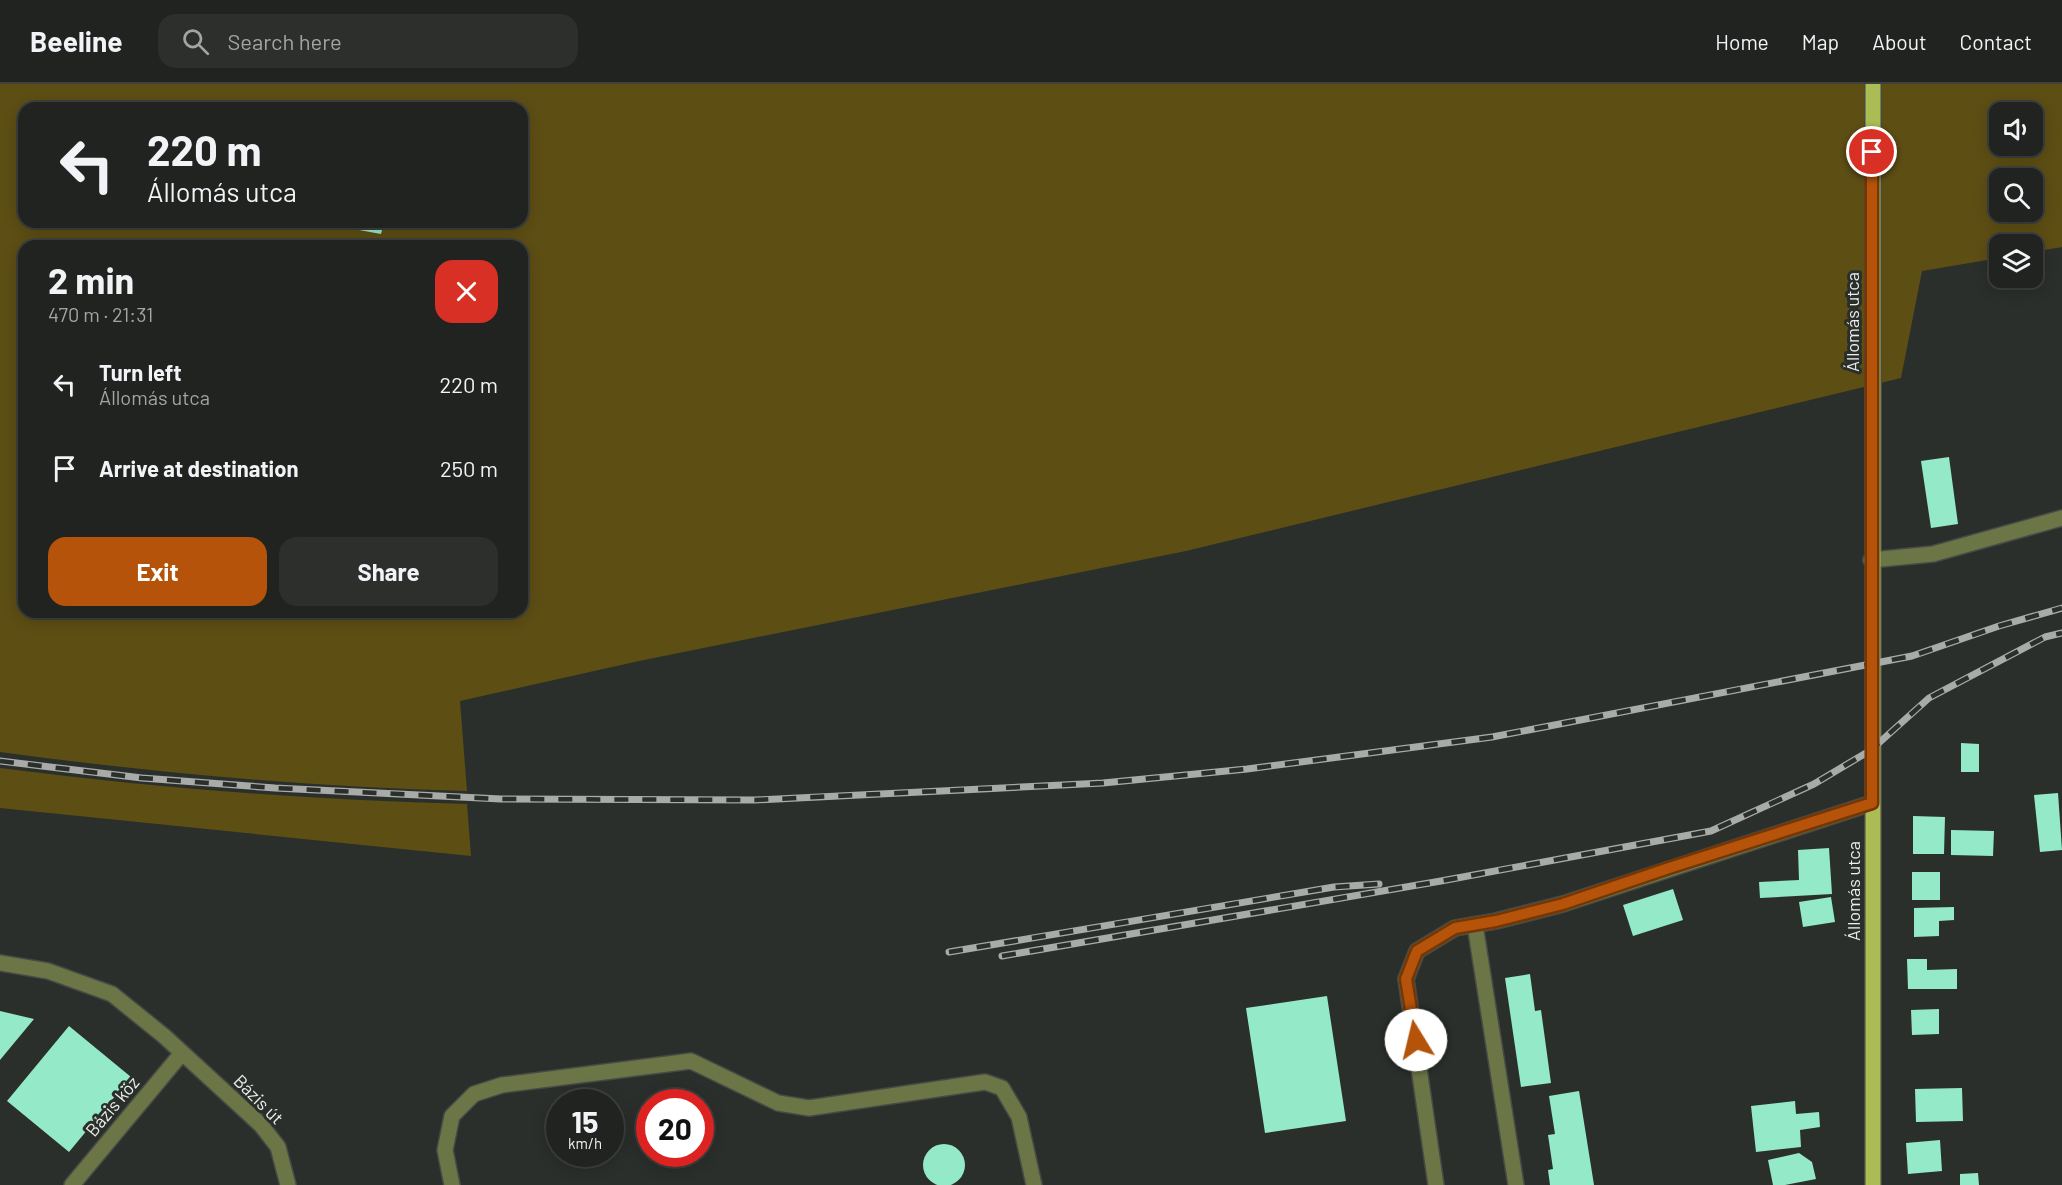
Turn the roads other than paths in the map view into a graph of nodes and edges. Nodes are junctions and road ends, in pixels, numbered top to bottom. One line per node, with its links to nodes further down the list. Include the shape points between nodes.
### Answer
1 (1873, 84): 3 (main road, Állomás utca)
2 (2062, 518): 3 (street, via 1933,554)
3 (1871, 560): 4 (main road, Állomás utca)
4 (1872, 803): 5 (street, via 1563,904); 14 (main road, Állomás utca)
5 (1475, 925): 12 (street, via 1455,928 1417,951 1406,979); 13 (street)
6 (0, 963): 7 (street, Bázis út, via 48,971 112,994)
7 (182, 1053): 8 (street, Bázis köz); 9 (street, Bázis út, via 261,1125 278,1148)
8 (72, 1185)
9 (288, 1185)
10 (452, 1185): 11 (street, via 445,1150 452,1116 474,1094 502,1085 691,1061 778,1103 809,1108 985,1082 1002,1088 1019,1117)
11 (1034, 1185)
12 (1436, 1185)
13 (1516, 1185)
14 (1873, 1185)

